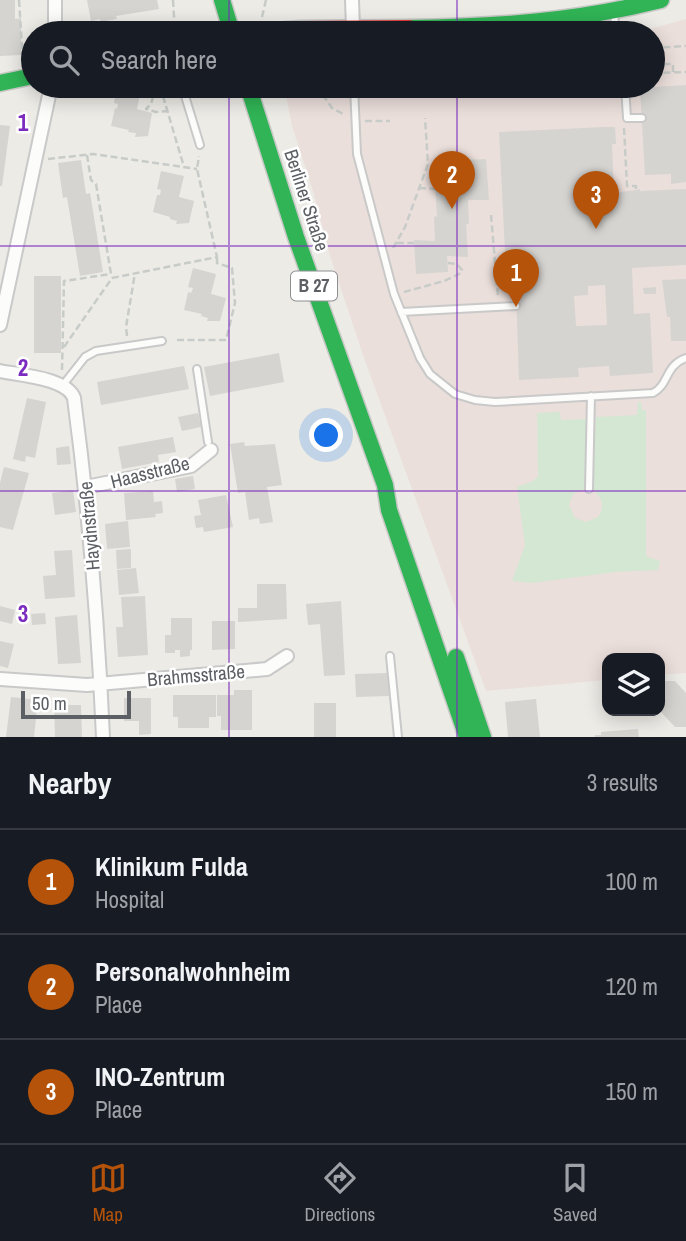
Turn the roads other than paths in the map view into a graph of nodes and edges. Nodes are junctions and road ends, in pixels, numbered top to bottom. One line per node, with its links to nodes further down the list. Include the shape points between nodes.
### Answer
1 (55, 0): 6 (street)
2 (222, 0): 7 (main road)
3 (352, 0): 8 (street)
4 (661, 0): 5 (main road)
5 (614, 12): 9 (main road); 10 (lane)
6 (55, 21)
7 (228, 21)
8 (353, 21)
9 (554, 21)
10 (614, 21)
11 (21, 74): 12 (main road)
12 (0, 83)
13 (48, 98): 22 (street)
14 (186, 98): 19 (lane)
15 (252, 98): 30 (main road, Berliner Straße / B 27)
16 (354, 98): 21 (lane, via 357,154)
17 (626, 98): 18 (lane, via 627,118)
18 (642, 118)
19 (200, 145)
20 (516, 306): 21 (lane)
21 (401, 312): 28 (lane, via 430,374 455,394 495,402)
22 (0, 325)
23 (162, 341): 27 (lane, via 96,351)
24 (686, 358): 28 (lane, via 672,366 657,391)
25 (197, 369): 29 (lane)
26 (0, 371): 27 (street)
27 (62, 381): 31 (street, Haydnstraße, via 74,398)
28 (591, 396): 32 (lane)
29 (209, 446): 31 (street, Haasstraße, via 191,466)
30 (385, 485): 39 (main road, Berliner Straße / B 27, via 388,510); 40 (main road, Berliner Straße / B 27, via 403,510)
31 (86, 487): 36 (street, Haydnstraße)
32 (589, 489)
33 (287, 656): 36 (street, Brahmsstraße, via 267,669)
34 (390, 656): 38 (lane)
35 (0, 679): 36 (street, Brahmsstraße)
36 (100, 684): 37 (street, Haydnstraße)
37 (103, 737)
38 (398, 737)
39 (467, 737)
40 (483, 737)

